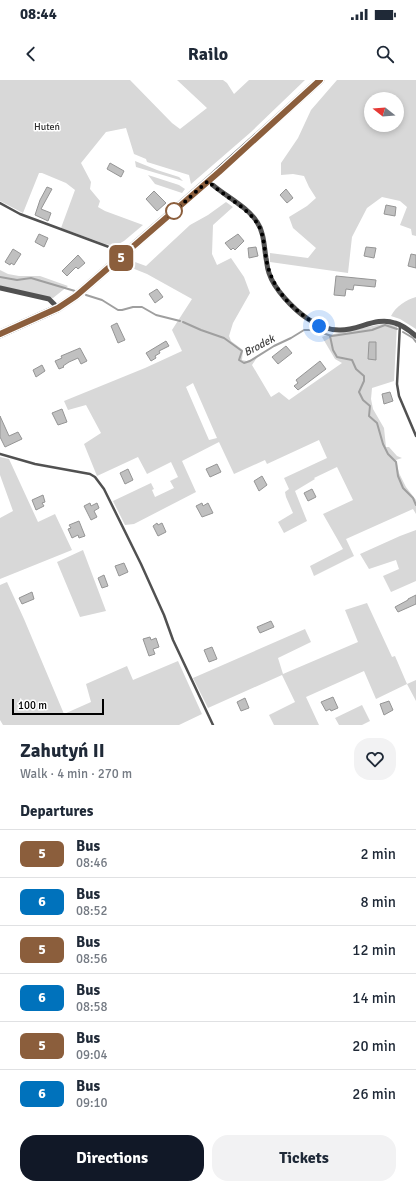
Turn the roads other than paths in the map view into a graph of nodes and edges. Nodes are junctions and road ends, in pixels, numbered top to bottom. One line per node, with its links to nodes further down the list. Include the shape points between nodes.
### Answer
1 (320, 80): 2 (main road)
2 (208, 181): 4 (main road); 7 (street, via 251,214 261,230 268,272 274,284 306,318 327,329 340,330 384,321)
3 (0, 203): 4 (lane, via 20,214)
4 (125, 255): 6 (main road)
5 (0, 288): 6 (street, via 49,300)
6 (58, 308): 8 (main road)
7 (400, 324): 9 (street); 10 (lane, via 397,384)
8 (0, 334)
9 (416, 336)
10 (416, 436)
11 (0, 454): 12 (lane, via 35,464 84,472 100,482 141,564)
12 (213, 725)

